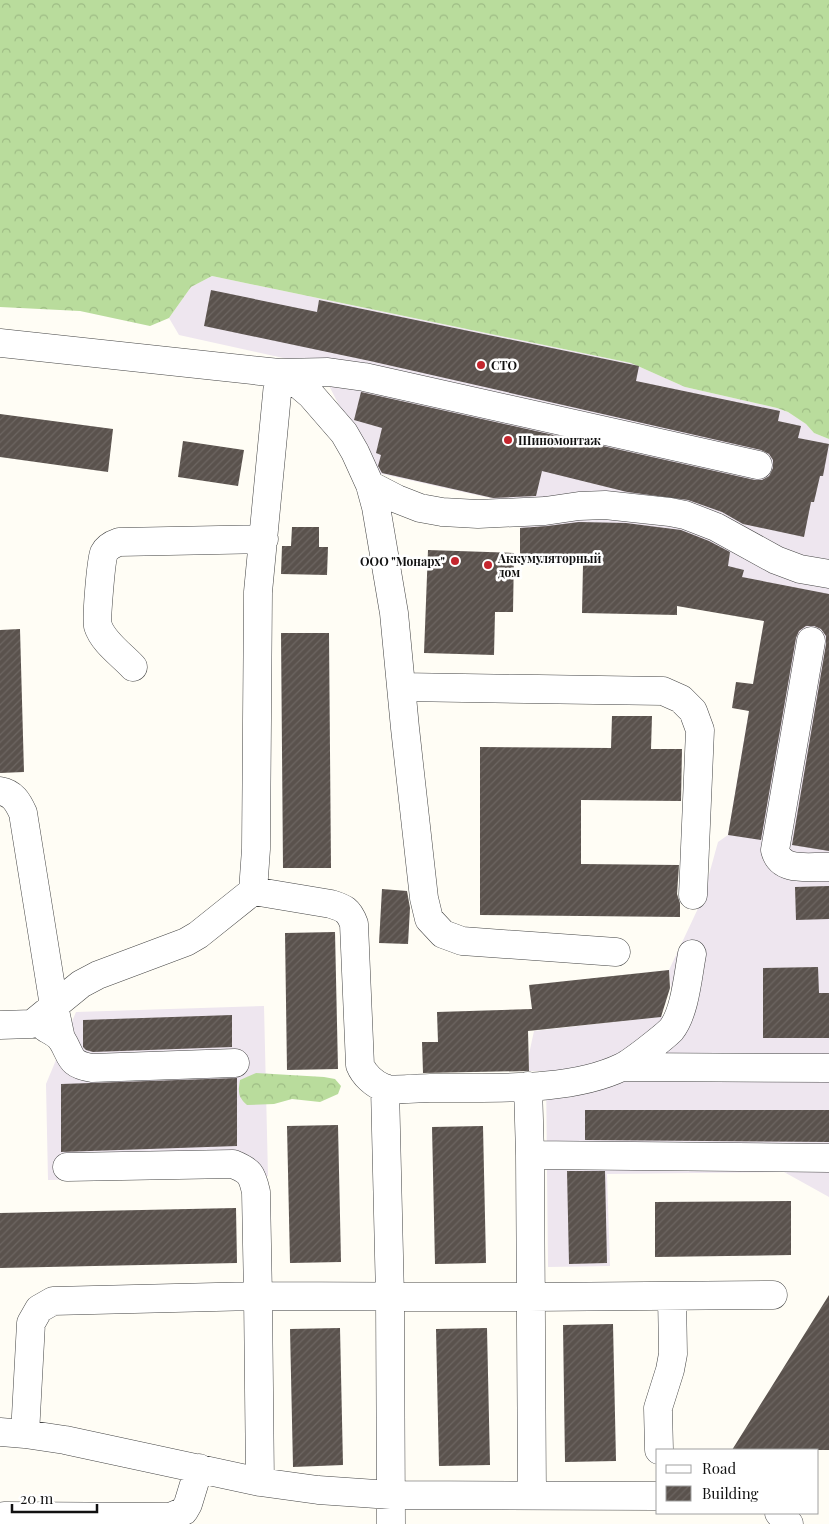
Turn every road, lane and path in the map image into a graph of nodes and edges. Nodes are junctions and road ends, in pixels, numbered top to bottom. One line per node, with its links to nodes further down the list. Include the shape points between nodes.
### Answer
1 (0, 343): 2 (street)
2 (279, 373): 3 (street, via 328,372 364,377); 4 (street, via 298,384 344,433); 5 (street)
3 (758, 465)
4 (370, 485): 6 (street, via 397,500 442,512 478,514 605,505 670,512 716,527 776,560); 9 (street, via 394,613)
5 (264, 539): 8 (street, via 119,542 111,545 102,564 97,625 104,638); 12 (street, via 257,615)
6 (829, 574)
7 (812, 641): 11 (street, via 775,850 782,863 791,866)
8 (133, 667)
9 (402, 687): 13 (street, via 663,691 680,699 694,711 700,730); 14 (street, via 429,919 442,934 462,941)
10 (0, 791): 16 (street, via 8,792 17,800 23,813)
11 (829, 866)
12 (253, 892): 16 (street, via 186,942 98,975); 24 (street, via 331,904 351,914 360,1065 364,1074)
13 (693, 895)
14 (616, 952)
15 (692, 954): 21 (street, via 675,1025)
16 (54, 1006): 18 (street); 19 (street)
17 (0, 1024): 18 (street)
18 (32, 1024): 19 (street, via 48,1029)
19 (61, 1039): 20 (street, via 72,1059 81,1067)
20 (236, 1063)
21 (623, 1067): 22 (street); 23 (street, via 560,1084)
22 (829, 1068)
23 (528, 1086): 24 (street); 25 (street)
24 (385, 1088): 31 (street)
25 (530, 1155): 26 (street); 32 (street)
26 (829, 1158)
27 (67, 1167): 29 (street, via 234,1164 247,1170 256,1192)
28 (773, 1295): 30 (street)
29 (258, 1296): 31 (street); 33 (street, via 53,1301 39,1309 31,1323); 36 (street)
30 (672, 1296): 32 (street); 34 (street, via 673,1354 658,1408)
31 (390, 1297): 32 (street); 37 (street)
32 (531, 1297): 38 (street)
33 (13, 1433): 35 (street, via 65,1440)
34 (659, 1449)
35 (199, 1468): 36 (street); 41 (street, via 188,1504 184,1510 170,1517)
36 (260, 1482): 37 (street)
37 (391, 1495): 38 (street); 42 (street)
38 (532, 1495): 39 (street)
39 (656, 1496)
40 (780, 1514): 43 (street)
41 (4, 1516)
42 (391, 1524)
43 (789, 1524)

